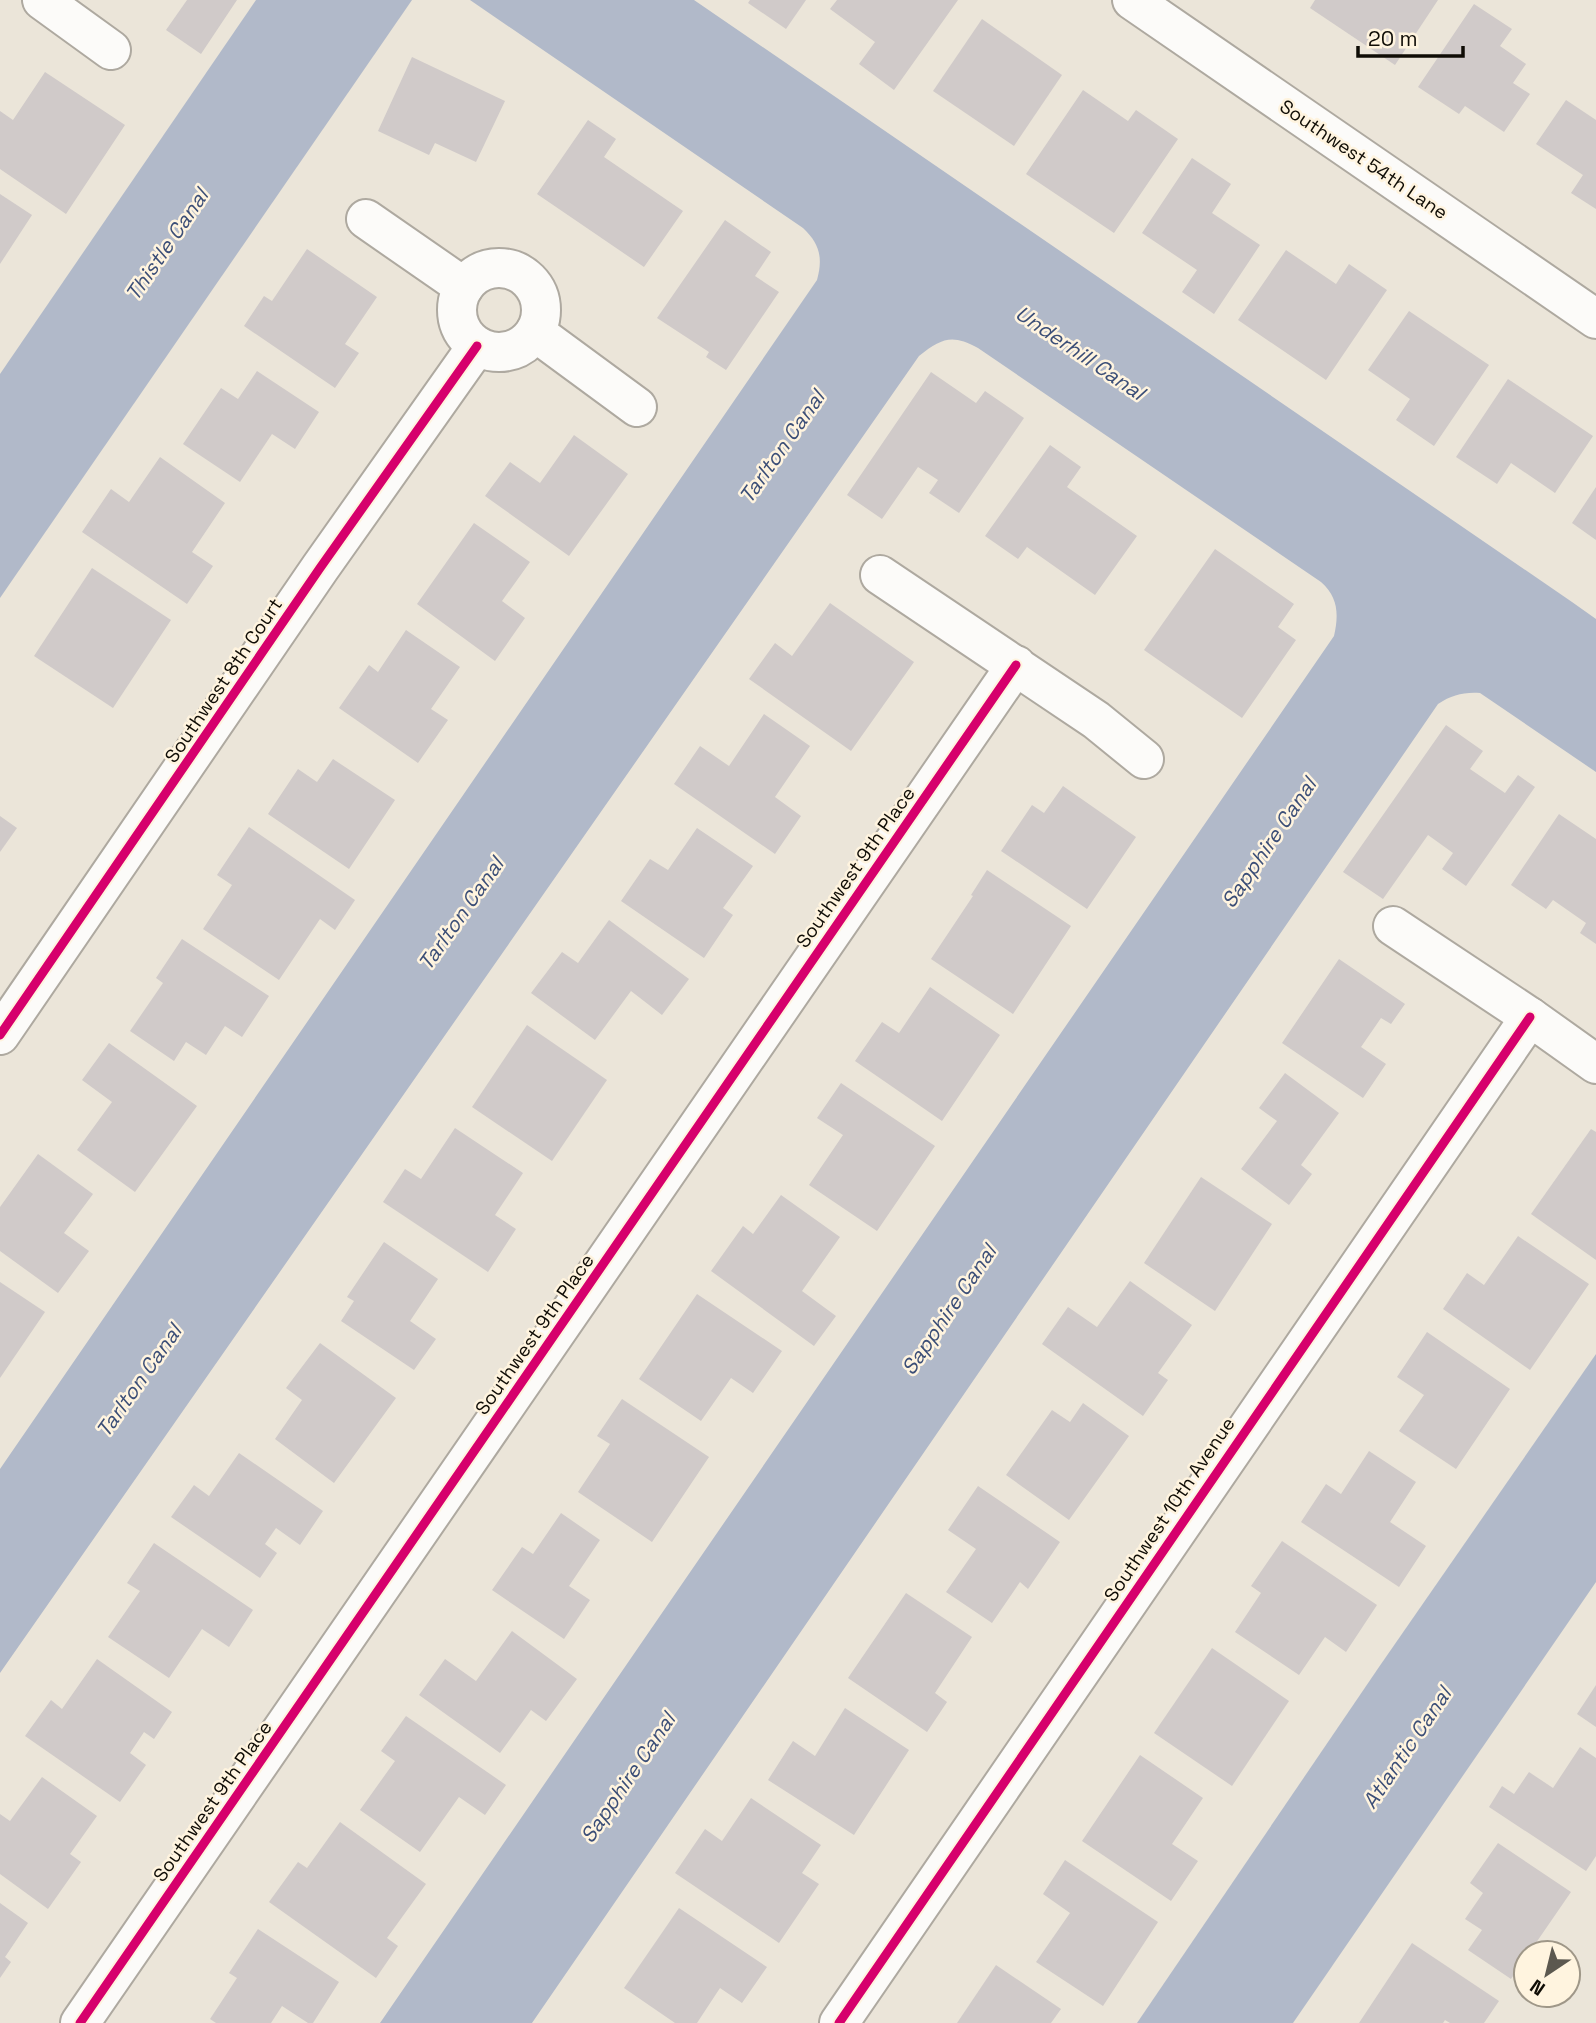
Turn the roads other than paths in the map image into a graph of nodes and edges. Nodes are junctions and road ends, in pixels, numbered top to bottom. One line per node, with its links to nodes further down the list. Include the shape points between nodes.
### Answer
1 (42, 0): 3 (street)
2 (1132, 0): 6 (street, Southwest 54th Lane)
3 (111, 50)
4 (366, 219): 5 (street)
5 (464, 287): 7 (street, via 486,270 515,272 527,279 540,304); 8 (street, via 457,312 466,337)
6 (1596, 319)
7 (535, 332): 8 (street, via 515,349 489,351); 9 (street)
8 (477, 346): 15 (street, Southwest 8th Court)
9 (637, 407)
10 (880, 575): 11 (street)
11 (1016, 665): 12 (street); 17 (street, Southwest 9th Place)
12 (1144, 759)
13 (1393, 926): 14 (street)
14 (1530, 1017): 16 (street); 18 (street, Southwest 10th Avenue)
15 (0, 1035)
16 (1596, 1064)
17 (80, 2023)
18 (839, 2023)

